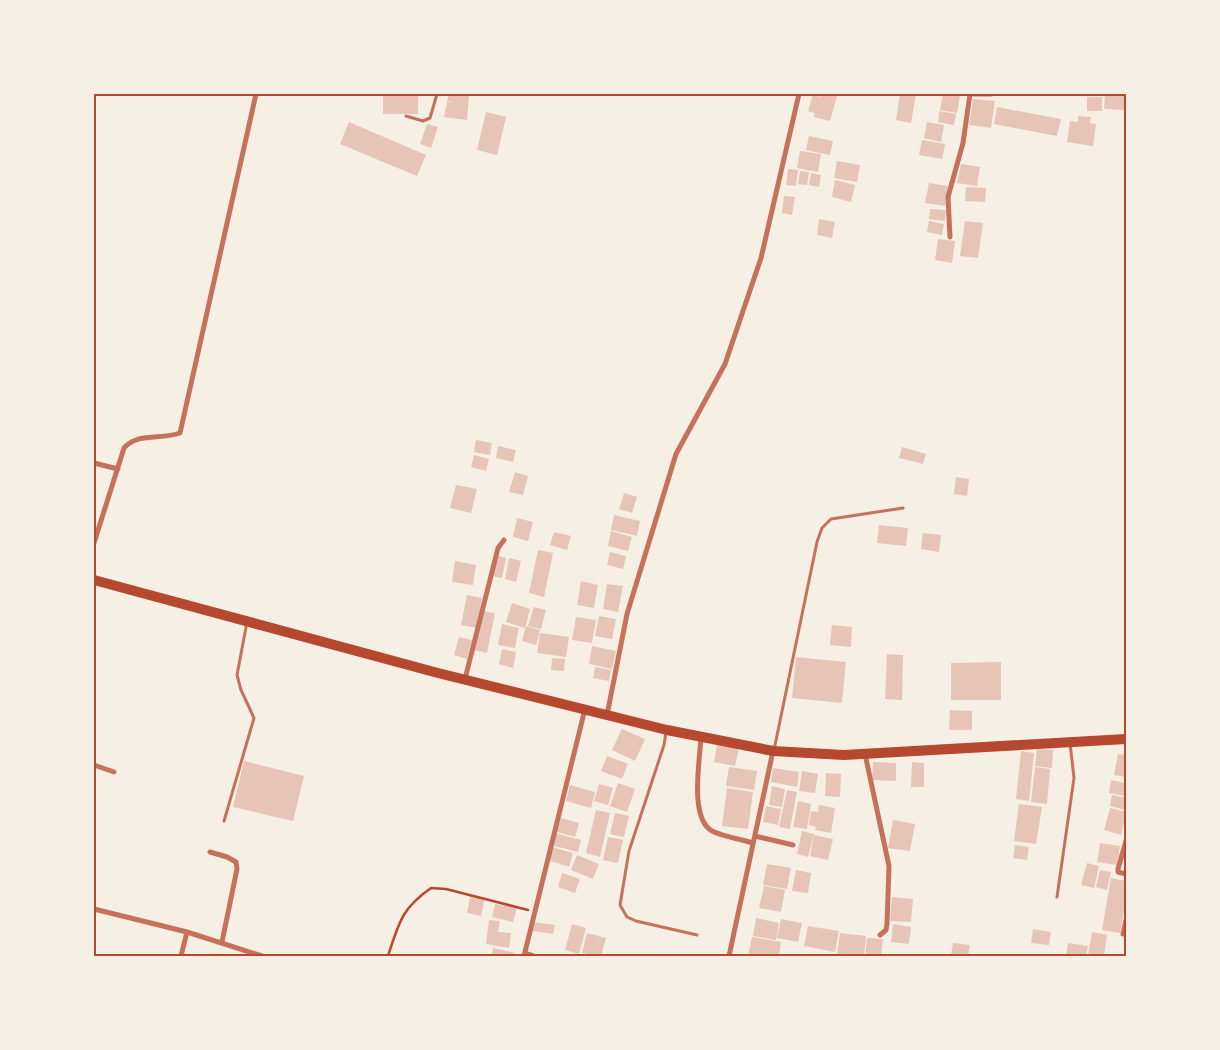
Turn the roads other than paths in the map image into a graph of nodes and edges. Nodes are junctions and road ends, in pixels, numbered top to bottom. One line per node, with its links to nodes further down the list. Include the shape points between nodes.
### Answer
1 (256, 94): 10 (street, via 180,433 169,437 138,438 130,442 124,448)
2 (436, 94): 7 (lane, via 430,118 424,121)
3 (799, 94): 18 (street, via 761,258 725,364 676,454 627,614)
4 (970, 94): 8 (street, via 963,143 948,197)
5 (974, 94): 6 (street)
6 (991, 94)
7 (406, 116)
8 (950, 237)
9 (94, 462): 10 (street)
10 (118, 469): 13 (street)
11 (903, 508): 23 (lane, via 831,519 822,528)
12 (504, 540): 16 (street, via 492,567)
13 (94, 543)
14 (94, 580): 15 (main road)
15 (247, 622): 16 (main road); 27 (lane, via 238,675 254,718)
16 (465, 679): 17 (main road)
17 (585, 709): 18 (main road); 42 (street)
18 (608, 715): 19 (main road)
19 (667, 730): 20 (main road); 39 (lane, via 629,850 620,905 627,917 636,921)
20 (701, 737): 23 (main road); 30 (street, via 698,791 700,814 705,824 712,831)
21 (1126, 739): 22 (main road)
22 (1070, 743): 24 (main road); 34 (lane, via 1074,778)
23 (773, 751): 24 (main road); 28 (street)
24 (865, 754): 40 (street, via 888,866 886,930)
25 (94, 765): 26 (street)
26 (114, 772)
27 (224, 821)
28 (755, 836): 30 (street); 31 (street)
29 (1126, 841): 33 (street, via 1118,869 1118,872)
30 (754, 843): 46 (street)
31 (794, 845)
32 (210, 852): 41 (street, via 236,862 237,869)
33 (1126, 874)
34 (1057, 897)
35 (94, 909): 37 (street)
36 (1126, 920): 38 (street)
37 (187, 932): 41 (street); 43 (street)
38 (1123, 934)
39 (697, 935)
40 (880, 935)
41 (222, 942): 44 (street)
42 (524, 955): 45 (street)
43 (181, 956)
44 (262, 956)
45 (534, 956)
46 (729, 956)

